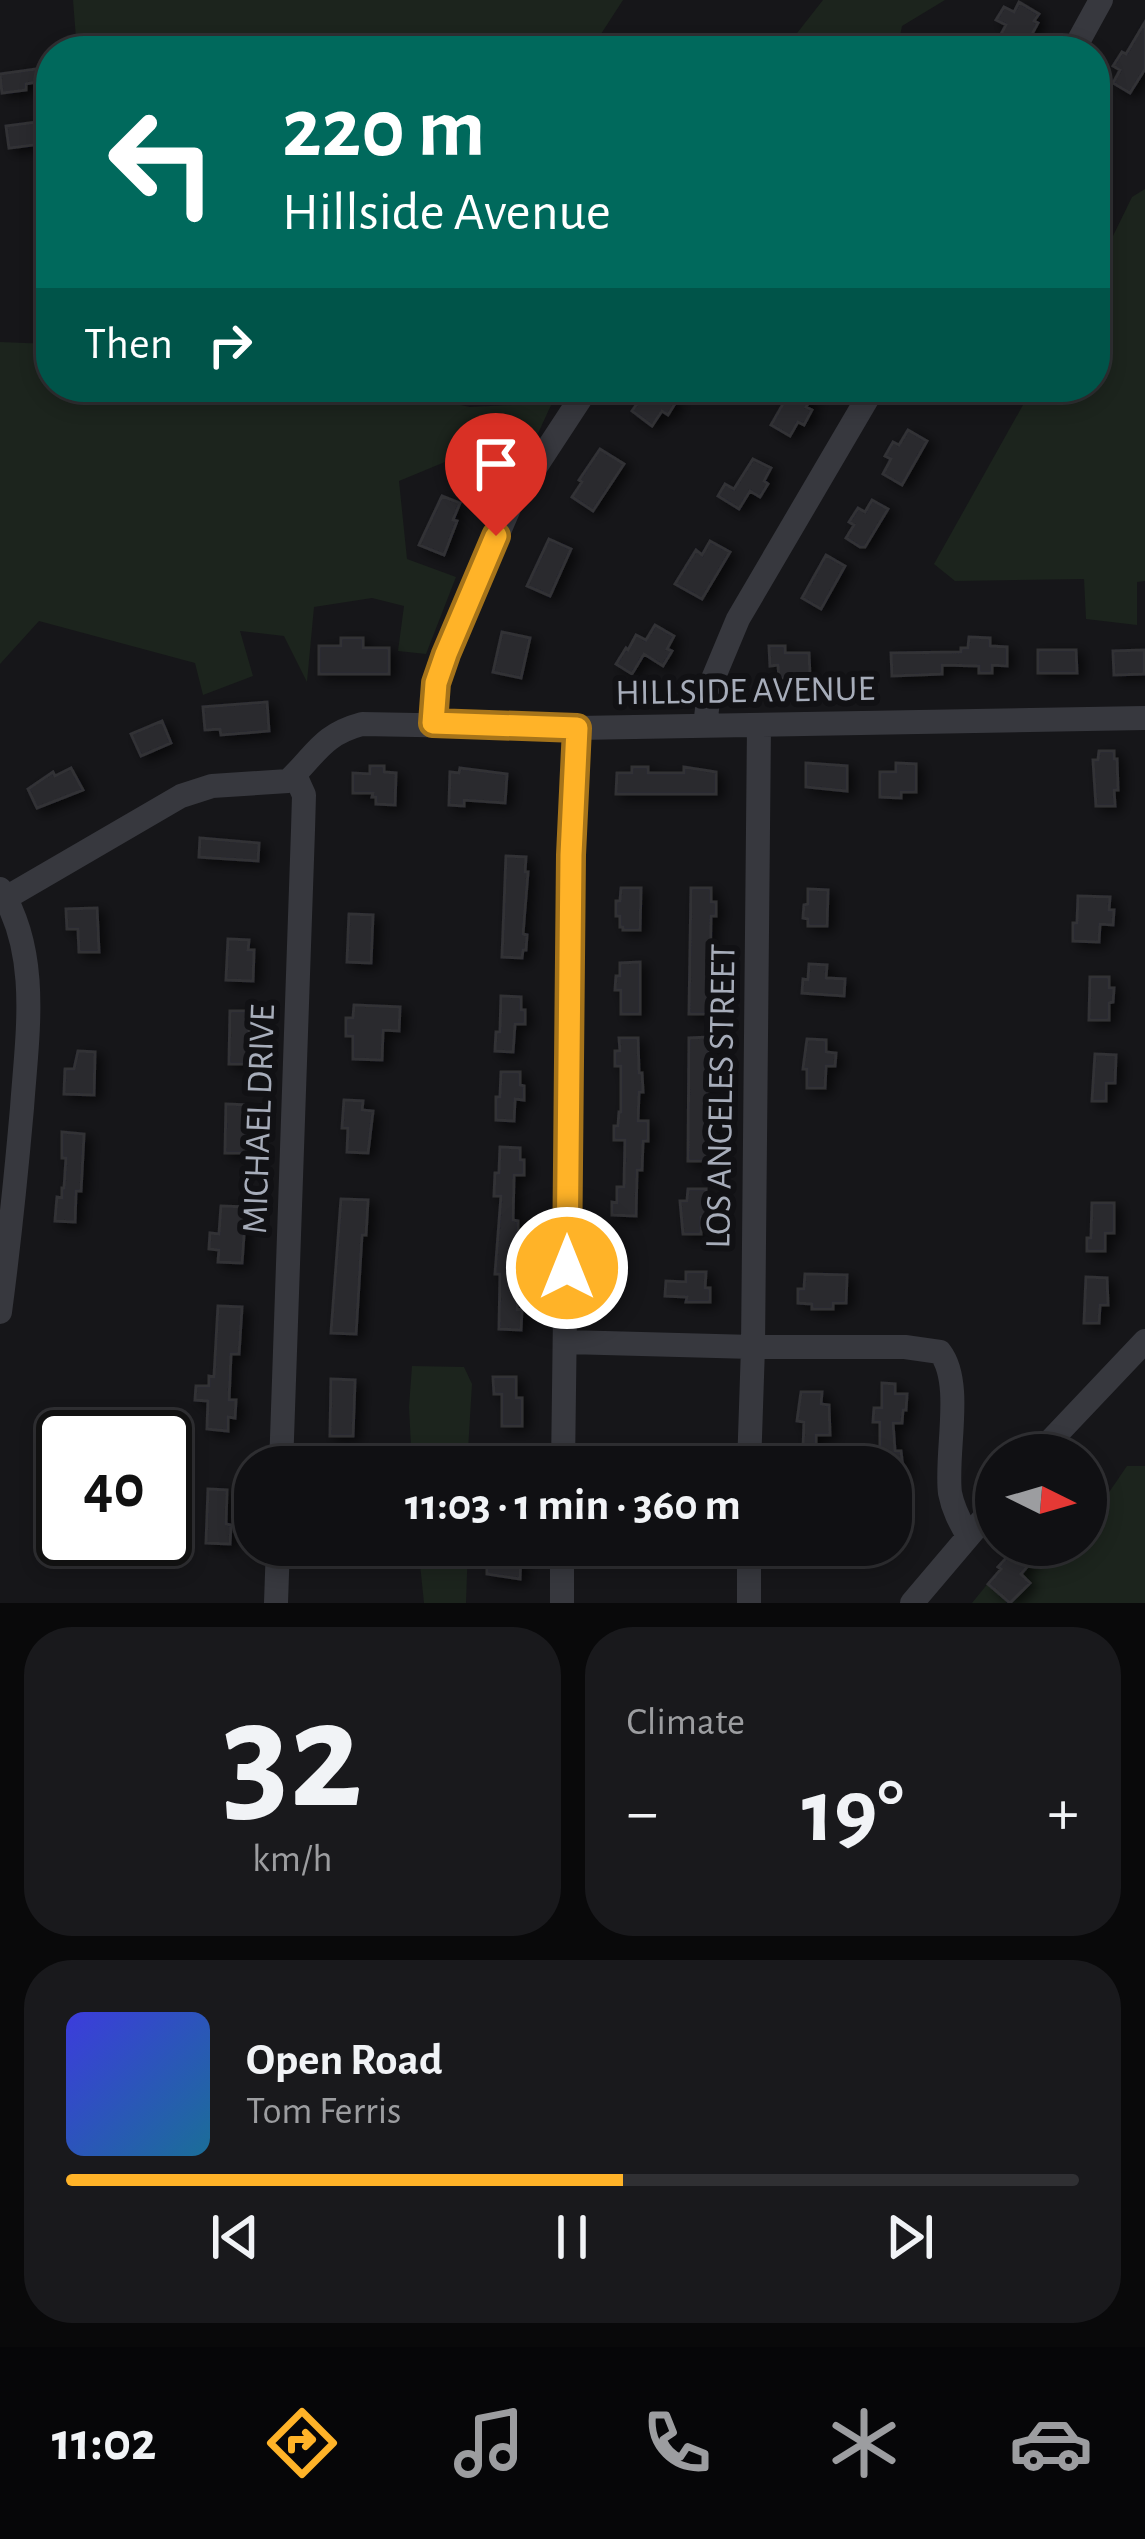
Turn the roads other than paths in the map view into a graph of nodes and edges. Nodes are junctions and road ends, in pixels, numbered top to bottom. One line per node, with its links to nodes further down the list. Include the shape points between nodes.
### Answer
1 (1101, 0): 2 (street)
2 (1081, 36)
3 (578, 402): 6 (street, via 510,506 446,654)
4 (865, 402): 7 (street, via 738,619 710,686)
5 (1145, 718): 8 (street, HILLSIDE AVENUE)
6 (433, 723): 9 (street, HILLSIDE AVENUE); 10 (street, HILLSIDE AVENUE, via 344,729)
7 (705, 725): 8 (street, HILLSIDE AVENUE); 9 (street, HILLSIDE AVENUE)
8 (759, 725): 15 (street, LOS ANGELES STREET)
9 (577, 728): 14 (street)
10 (295, 775): 11 (street, via 181,796); 17 (street, MICHAEL DRIVE, via 304,795)
11 (3, 894): 12 (street, via 22,940 29,1013)
12 (0, 1312)
13 (1145, 1341): 16 (street)
14 (567, 1342): 15 (street); 18 (street)
15 (753, 1348): 19 (street, LOS ANGELES STREET); 21 (street, via 905,1347 944,1357 951,1497)
16 (1056, 1434)
17 (282, 1446)
18 (564, 1446)
19 (750, 1446)
20 (975, 1528): 21 (street)
21 (968, 1536): 28 (street)
22 (277, 1566): 25 (street)
23 (562, 1566): 26 (street)
24 (749, 1566): 27 (street)
25 (276, 1603)
26 (562, 1603)
27 (748, 1603)
28 (912, 1603)

